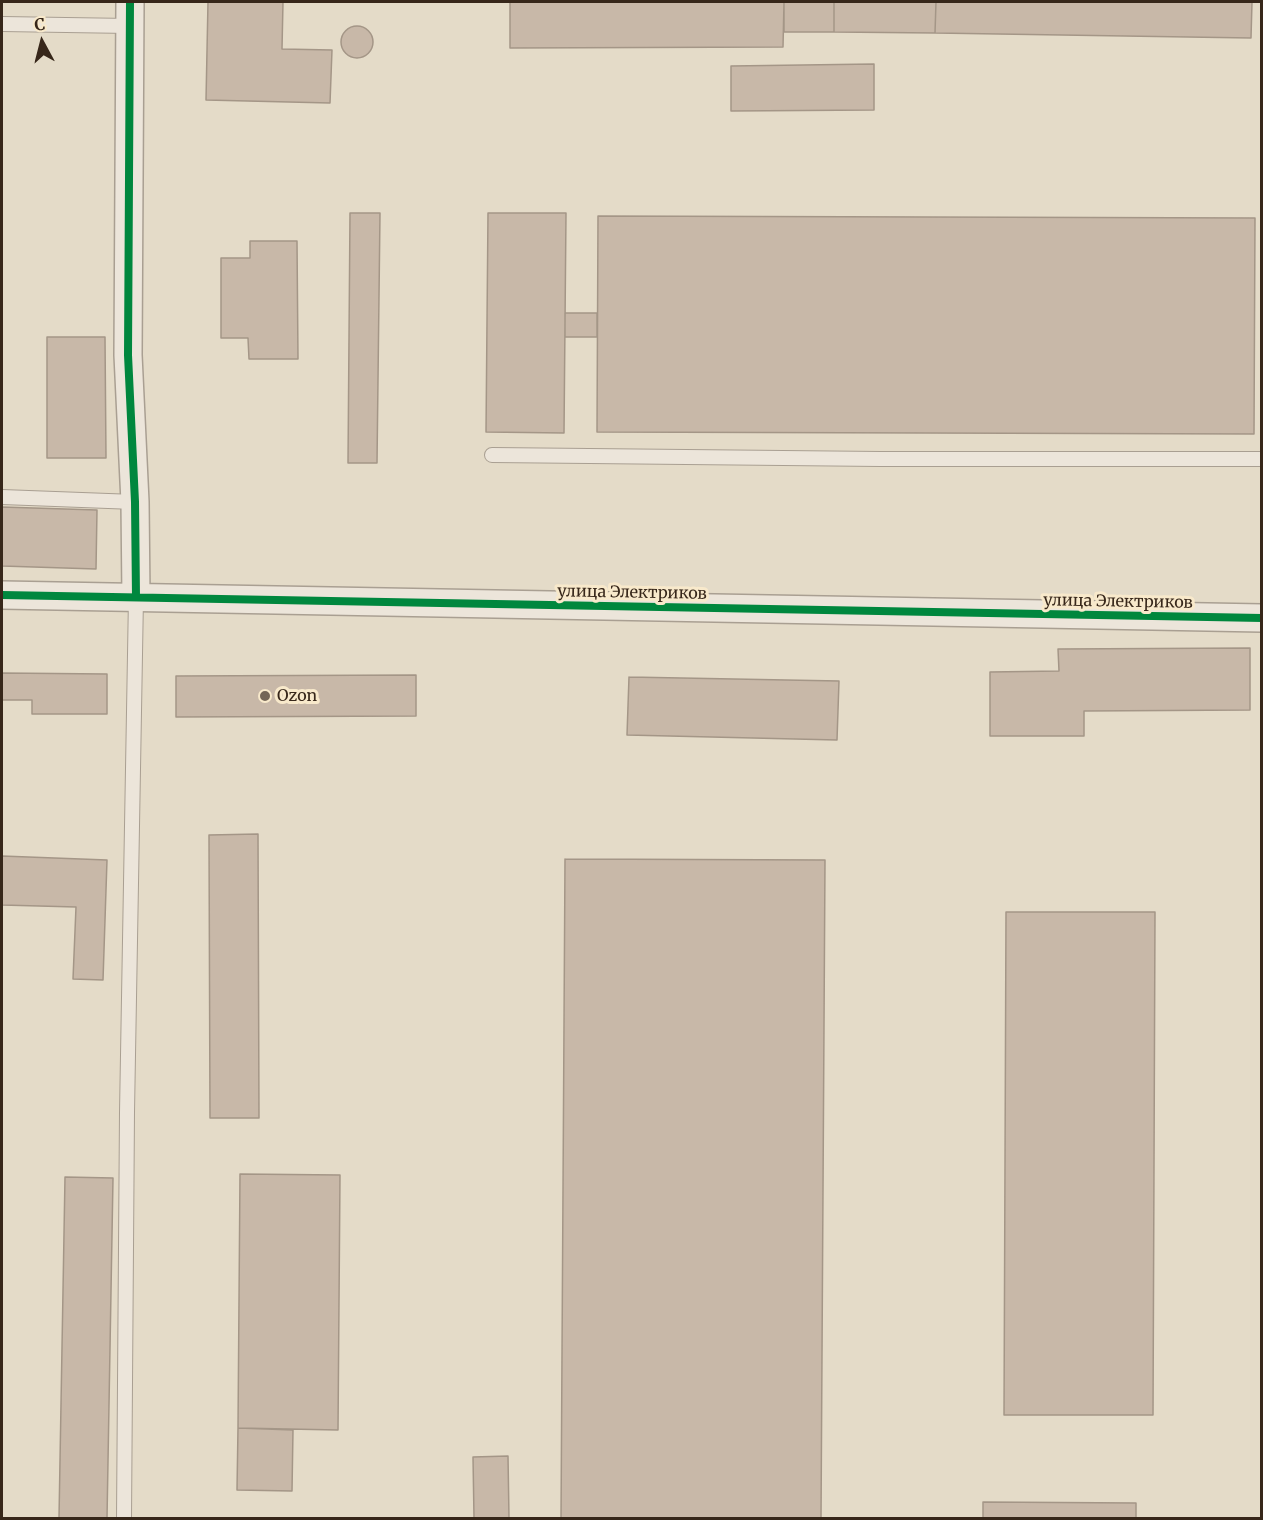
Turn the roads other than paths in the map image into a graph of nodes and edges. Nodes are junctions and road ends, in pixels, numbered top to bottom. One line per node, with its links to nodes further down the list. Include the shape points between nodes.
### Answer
1 (130, 14): 2 (lane); 6 (street, via 128,355)
2 (2, 24)
3 (492, 455): 4 (lane)
4 (1262, 459)
5 (2, 497): 6 (lane)
6 (135, 502): 8 (street)
7 (2, 595): 8 (street, улица Электриков)
8 (136, 597): 9 (street, улица Электриков); 10 (lane, via 126,1124)
9 (1262, 618)
10 (124, 1518)

